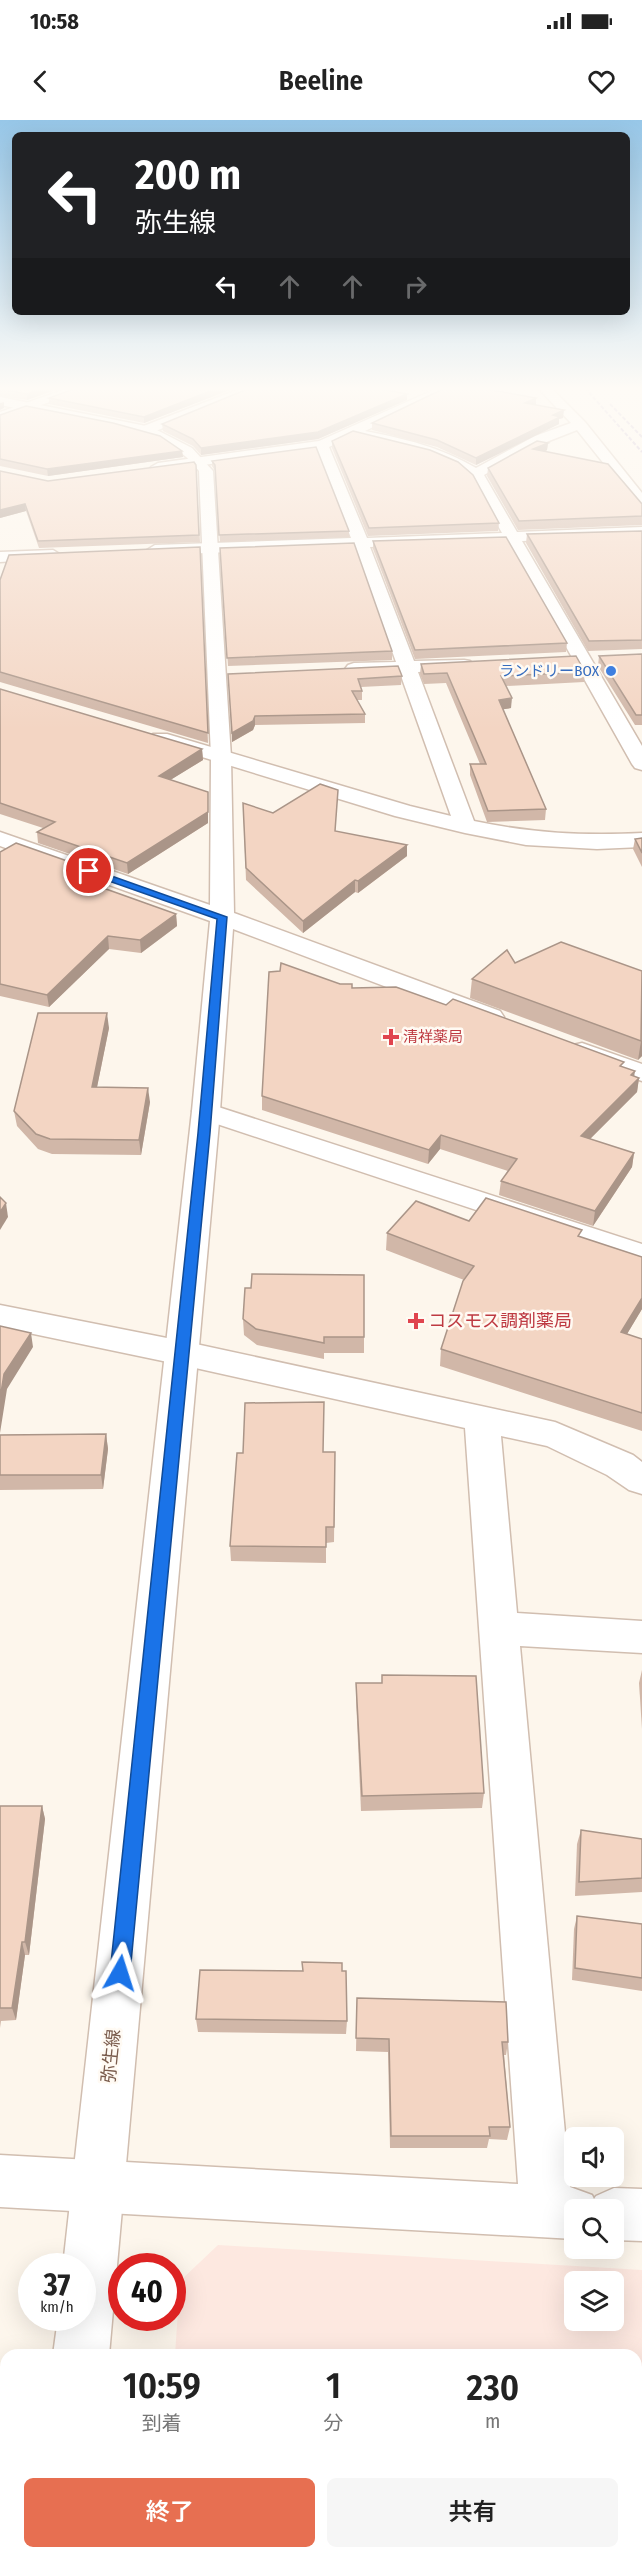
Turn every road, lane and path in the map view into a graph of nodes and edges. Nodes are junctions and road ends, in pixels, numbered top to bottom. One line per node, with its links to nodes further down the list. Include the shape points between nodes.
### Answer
1 (208, 502): 7 (street, 弥生線)
2 (345, 502): 6 (street)
3 (491, 502): 5 (street)
4 (642, 532): 5 (street)
5 (511, 538): 6 (street); 12 (street)
6 (361, 543): 7 (street); 15 (street)
7 (211, 548): 8 (street); 18 (street, 弥生線, via 223,674)
8 (141, 551)
9 (70, 554): 10 (street)
10 (0, 557)
11 (601, 658): 12 (street)
12 (581, 659): 13 (street); 19 (street)
13 (558, 660)
14 (477, 664): 15 (street)
15 (407, 668): 16 (street); 20 (street)
16 (336, 670)
17 (143, 734): 18 (street)
18 (221, 757): 20 (street); 23 (street, 弥生線)
19 (642, 764)
20 (465, 826): 22 (street, via 526,838)
21 (0, 839): 23 (street)
22 (642, 840)
23 (222, 917): 24 (street); 27 (street, 弥生線)
24 (509, 1024)
25 (564, 1044): 26 (street)
26 (642, 1073)
27 (206, 1111): 28 (street); 30 (street, 弥生線)
28 (642, 1255)
29 (0, 1316): 30 (street)
30 (182, 1353): 31 (street); 36 (street, 弥生線)
31 (482, 1419): 32 (street, via 555,1435); 33 (street)
32 (642, 1480)
33 (500, 1628): 34 (street); 37 (street)
34 (642, 1637)
35 (0, 2181): 36 (street)
36 (98, 2187): 37 (street); 40 (street, 弥生線)
37 (560, 2212)
38 (624, 2215): 39 (street)
39 (642, 2216)
40 (82, 2349)

